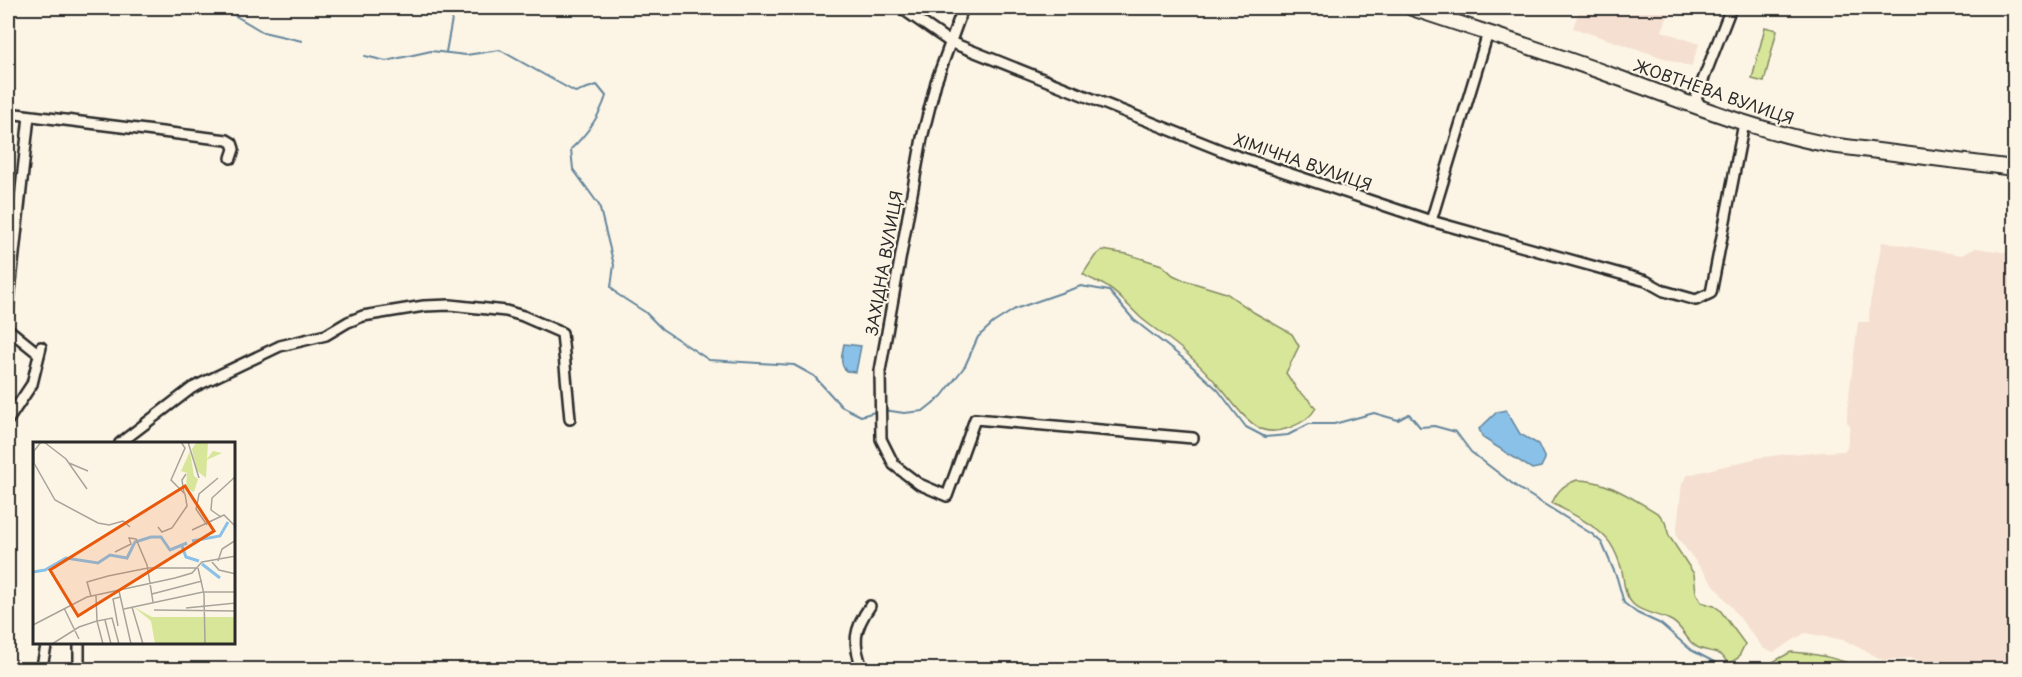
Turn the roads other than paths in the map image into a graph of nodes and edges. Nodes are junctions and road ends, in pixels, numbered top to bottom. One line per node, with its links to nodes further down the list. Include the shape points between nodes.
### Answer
1 (901, 8): 6 (street, ХІМІЧНА ВУЛИЦЯ)
2 (963, 8): 6 (street, ЗАХІДНА ВУЛИЦЯ)
3 (1414, 8): 5 (main road, ЖОВТНЕВА ВУЛИЦЯ)
4 (1731, 8): 7 (street, via 1696,98)
5 (1488, 33): 7 (main road, ЖОВТНЕВА ВУЛИЦЯ); 13 (street)
6 (950, 42): 13 (street, ХІМІЧНА ВУЛИЦЯ, via 1228,153); 18 (street, ЗАХІДНА ВУЛИЦЯ, via 922,138 880,371 881,439 894,465 919,484 947,496 975,419)
7 (1701, 107): 10 (main road, ЖОВТНЕВА ВУЛИЦЯ)
8 (8, 113): 9 (street)
9 (29, 116): 11 (street, via 228,140 234,149); 14 (street)
10 (1744, 123): 12 (main road, ЖОВТНЕВА ВУЛИЦЯ, via 1830,145); 13 (street, ХІМІЧНА ВУЛИЦЯ, via 1711,294 1696,300 1646,281)
11 (231, 158)
12 (2014, 168)
13 (1431, 221)
14 (8, 309)
15 (8, 329): 17 (street, via 40,350 32,384)
16 (570, 419): 19 (street, via 562,333 506,311 424,306 363,316 326,335 280,346 192,388)
17 (8, 420)
18 (1193, 438)
19 (121, 442)
20 (870, 606): 25 (street, via 856,636 856,653)
21 (47, 644): 23 (street)
22 (79, 644): 24 (street)
23 (41, 669)
24 (79, 669)
25 (863, 669)

